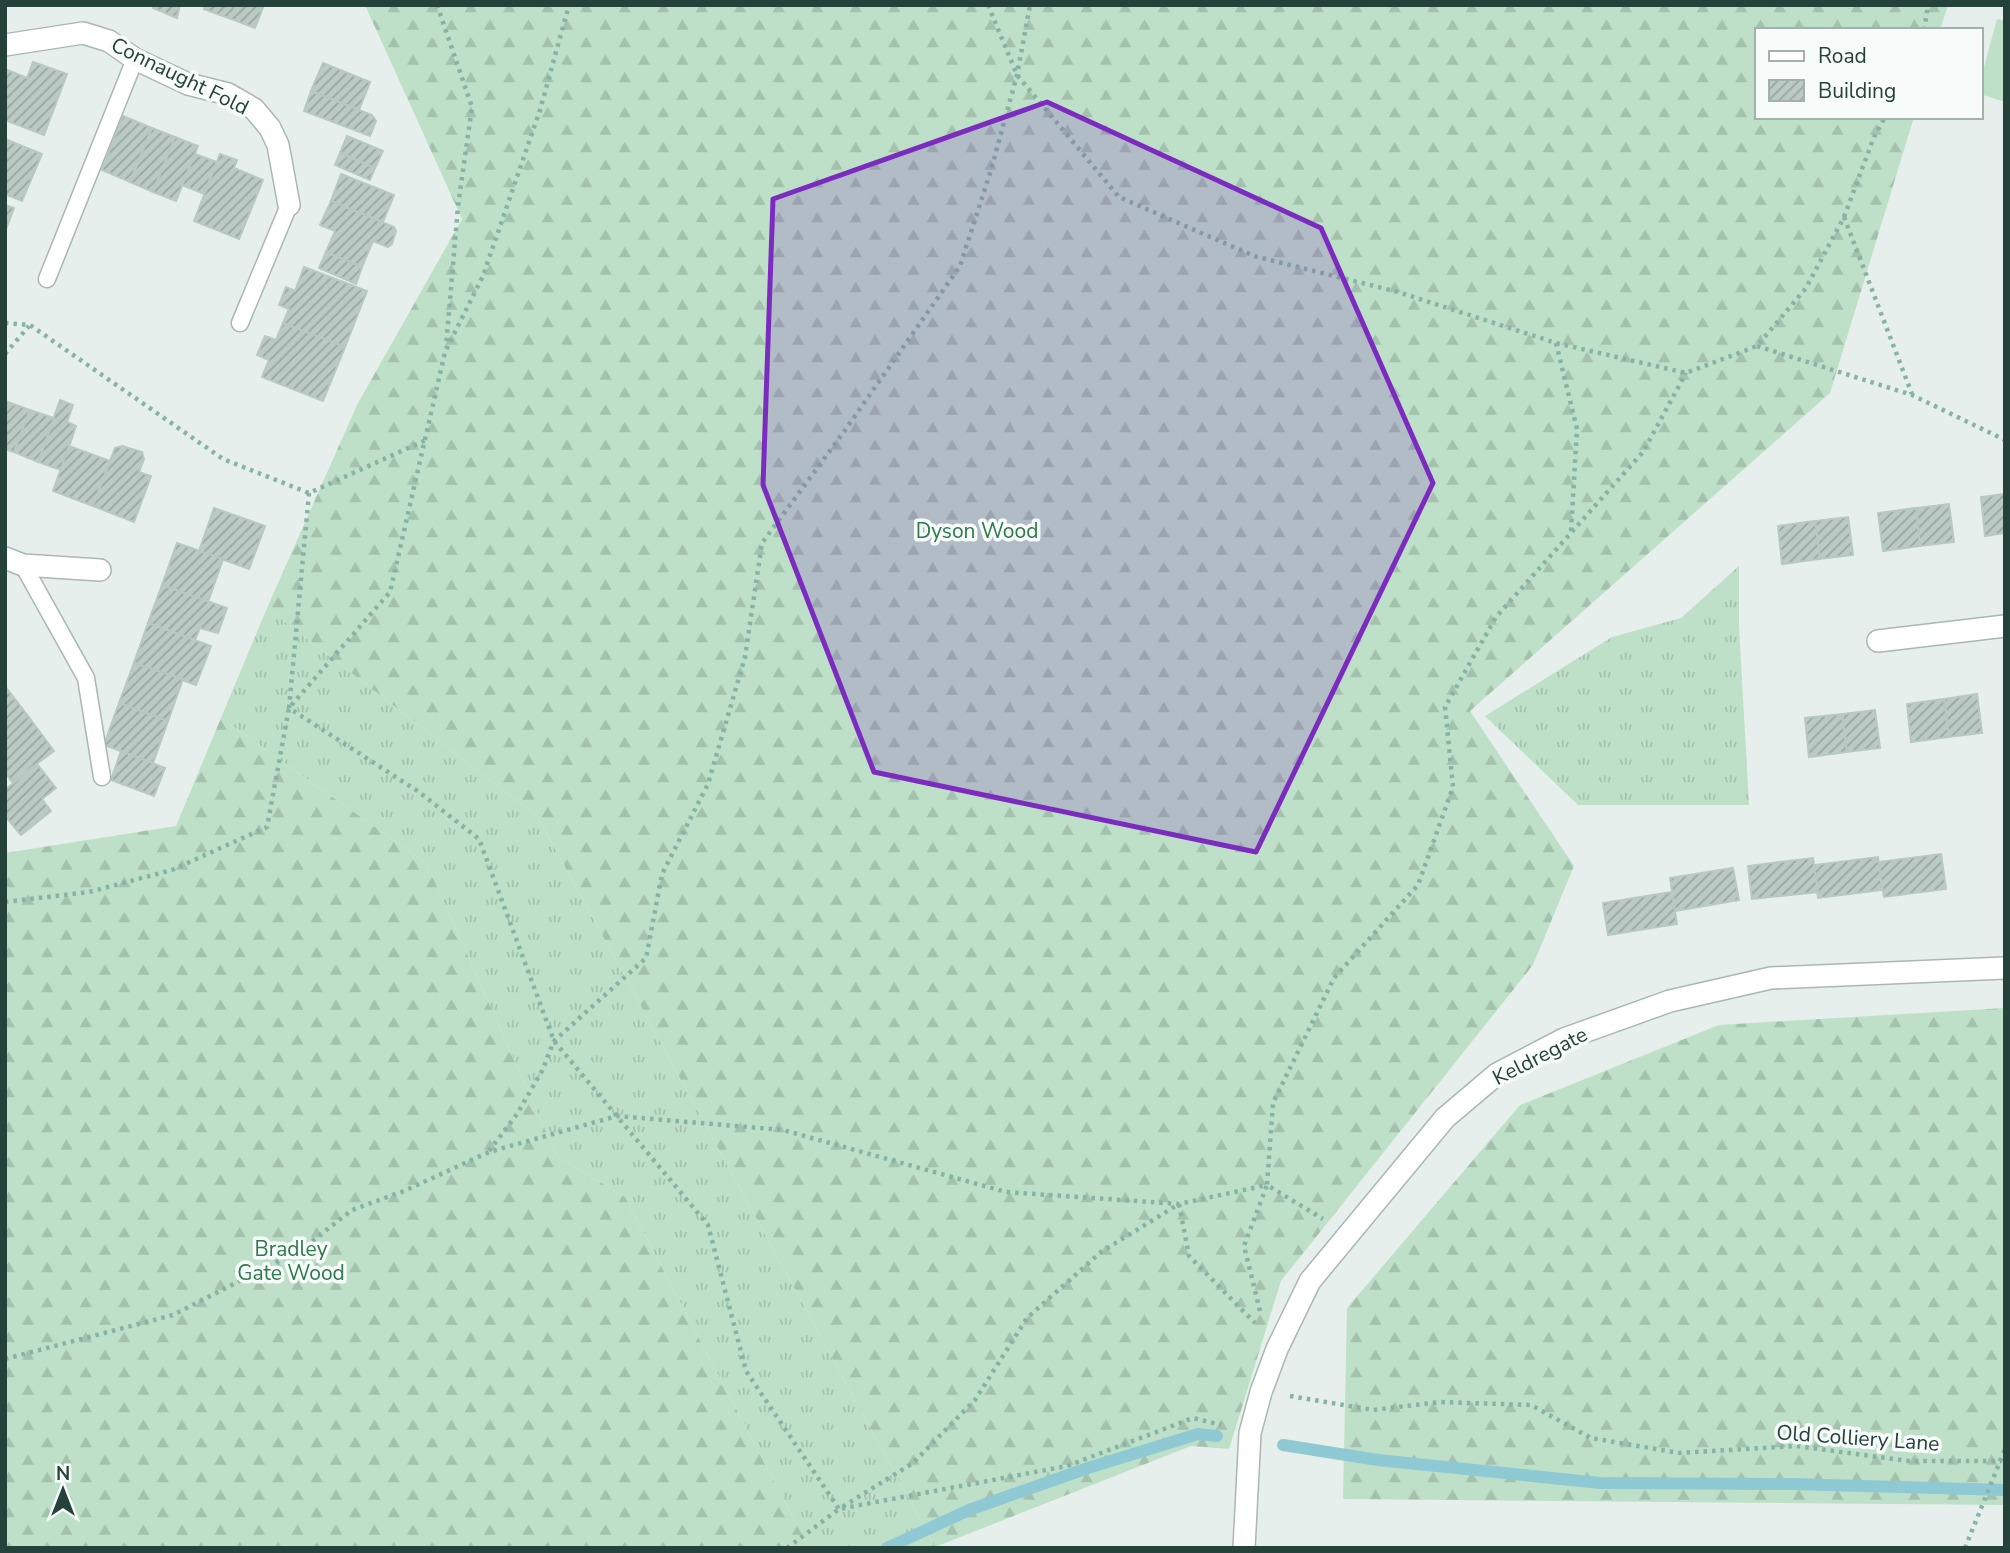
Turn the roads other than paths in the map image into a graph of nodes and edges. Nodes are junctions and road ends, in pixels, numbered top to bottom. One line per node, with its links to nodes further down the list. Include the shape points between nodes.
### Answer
1 (5, 45): 2 (street, Connaught Fold, via 83,33 109,41)
2 (135, 58): 3 (street, Connaught Fold, via 188,84 228,94 254,109 278,145); 4 (lane)
3 (289, 205): 5 (lane)
4 (47, 279)
5 (240, 323)
6 (14, 561): 7 (street); 10 (lane, via 86,678)
7 (100, 570)
8 (2005, 626): 9 (street)
9 (1878, 641)
10 (102, 777)
11 (2005, 968): 12 (street, Keldregate, via 1771,978 1670,1001 1564,1039 1497,1074 1445,1118 1349,1232 1310,1280 1272,1342 1250,1433)
12 (1244, 1548)

